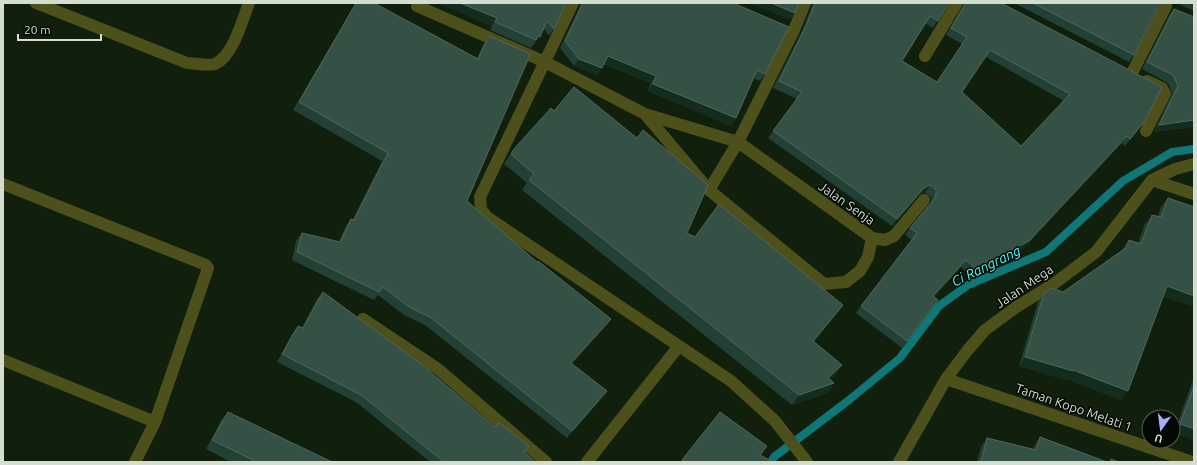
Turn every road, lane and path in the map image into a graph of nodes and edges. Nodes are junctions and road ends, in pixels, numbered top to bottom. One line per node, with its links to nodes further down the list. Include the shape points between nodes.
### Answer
1 (36, 3): 2 (street, via 187,63 214,65 225,57 230,49)
2 (249, 3)
3 (573, 3): 9 (street)
4 (805, 3): 14 (street, via 790,29)
5 (957, 3): 8 (street)
6 (417, 6): 9 (street, Jalan Senja)
7 (1166, 6): 11 (street)
8 (925, 56)
9 (545, 62): 12 (street, Jalan Senja); 23 (street, via 480,197 481,209 487,217)
10 (1120, 67): 11 (street)
11 (1132, 73): 13 (street, via 1164,90)
12 (645, 114): 14 (street, Jalan Senja); 18 (street, Jalan Senja)
13 (1146, 131)
14 (738, 142): 18 (street); 21 (street, Jalan Senja)
15 (1194, 164): 16 (street, Jalan Mega, via 1175,169)
16 (1152, 180): 19 (street); 25 (street, Jalan Mega, via 1096,252 1056,283 985,330)
17 (3, 184): 26 (street, via 177,252 208,268)
18 (709, 190): 21 (street, Jalan Senja, via 824,284 846,282 860,271 868,257)
19 (1194, 194)
20 (924, 200): 21 (street, via 894,236 885,240)
21 (872, 238)
22 (363, 319): 29 (street, via 438,370)
23 (679, 346): 27 (street, via 731,381 775,421); 30 (street)
24 (3, 360): 26 (street)
25 (946, 379): 31 (street, Jalan Mega); 32 (street, Taman Kopo Melati 1)
26 (155, 422): 28 (street)
27 (805, 459)
28 (135, 462)
29 (546, 462)
30 (587, 462)
31 (899, 462)
32 (1192, 462)

